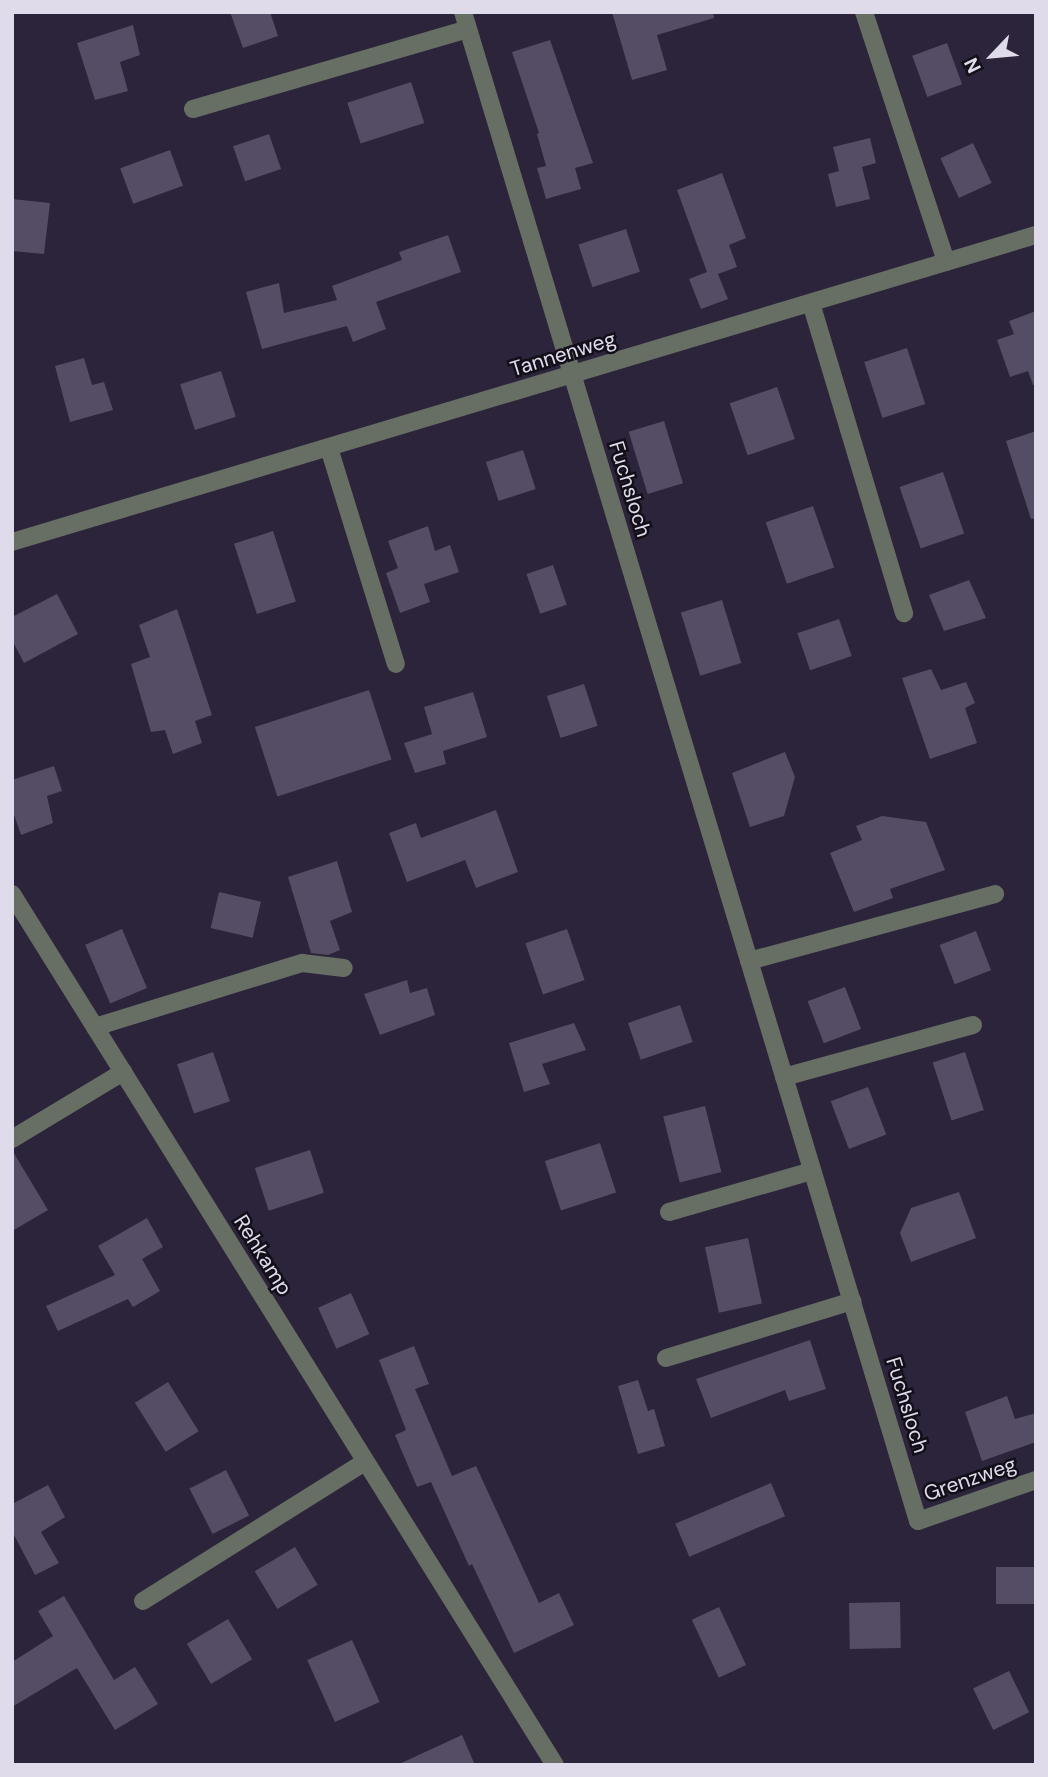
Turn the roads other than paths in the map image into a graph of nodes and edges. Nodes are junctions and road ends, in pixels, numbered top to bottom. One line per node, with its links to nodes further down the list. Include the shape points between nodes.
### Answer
1 (864, 12): 5 (street)
2 (469, 18): 3 (street, Fuchsloch); 7 (street, Fuchsloch)
3 (193, 109)
4 (1036, 234): 5 (street, Tannenweg)
5 (946, 262): 6 (street, Tannenweg)
6 (811, 303): 7 (street, Tannenweg); 10 (street)
7 (571, 375): 8 (street, Tannenweg); 14 (street, Fuchsloch)
8 (328, 448): 9 (street, Tannenweg); 11 (street)
9 (12, 542)
10 (904, 613)
11 (397, 664)
12 (12, 894): 17 (street, Rehkamp)
13 (995, 894): 14 (street)
14 (749, 961): 19 (street, Fuchsloch)
15 (344, 968): 17 (street, via 302,964)
16 (973, 1025): 19 (street)
17 (95, 1027): 18 (street, Rehkamp)
18 (122, 1072): 20 (street); 25 (street, Rehkamp)
19 (784, 1077): 21 (street, Fuchsloch)
20 (12, 1139)
21 (812, 1171): 22 (street); 23 (street, Fuchsloch)
22 (669, 1212)
23 (852, 1301): 24 (street); 27 (street, Fuchsloch)
24 (666, 1358)
25 (365, 1462): 28 (street); 29 (street, Rehkamp)
26 (1036, 1480): 27 (street, Grenzweg)
27 (918, 1521)
28 (143, 1601)
29 (555, 1765)

